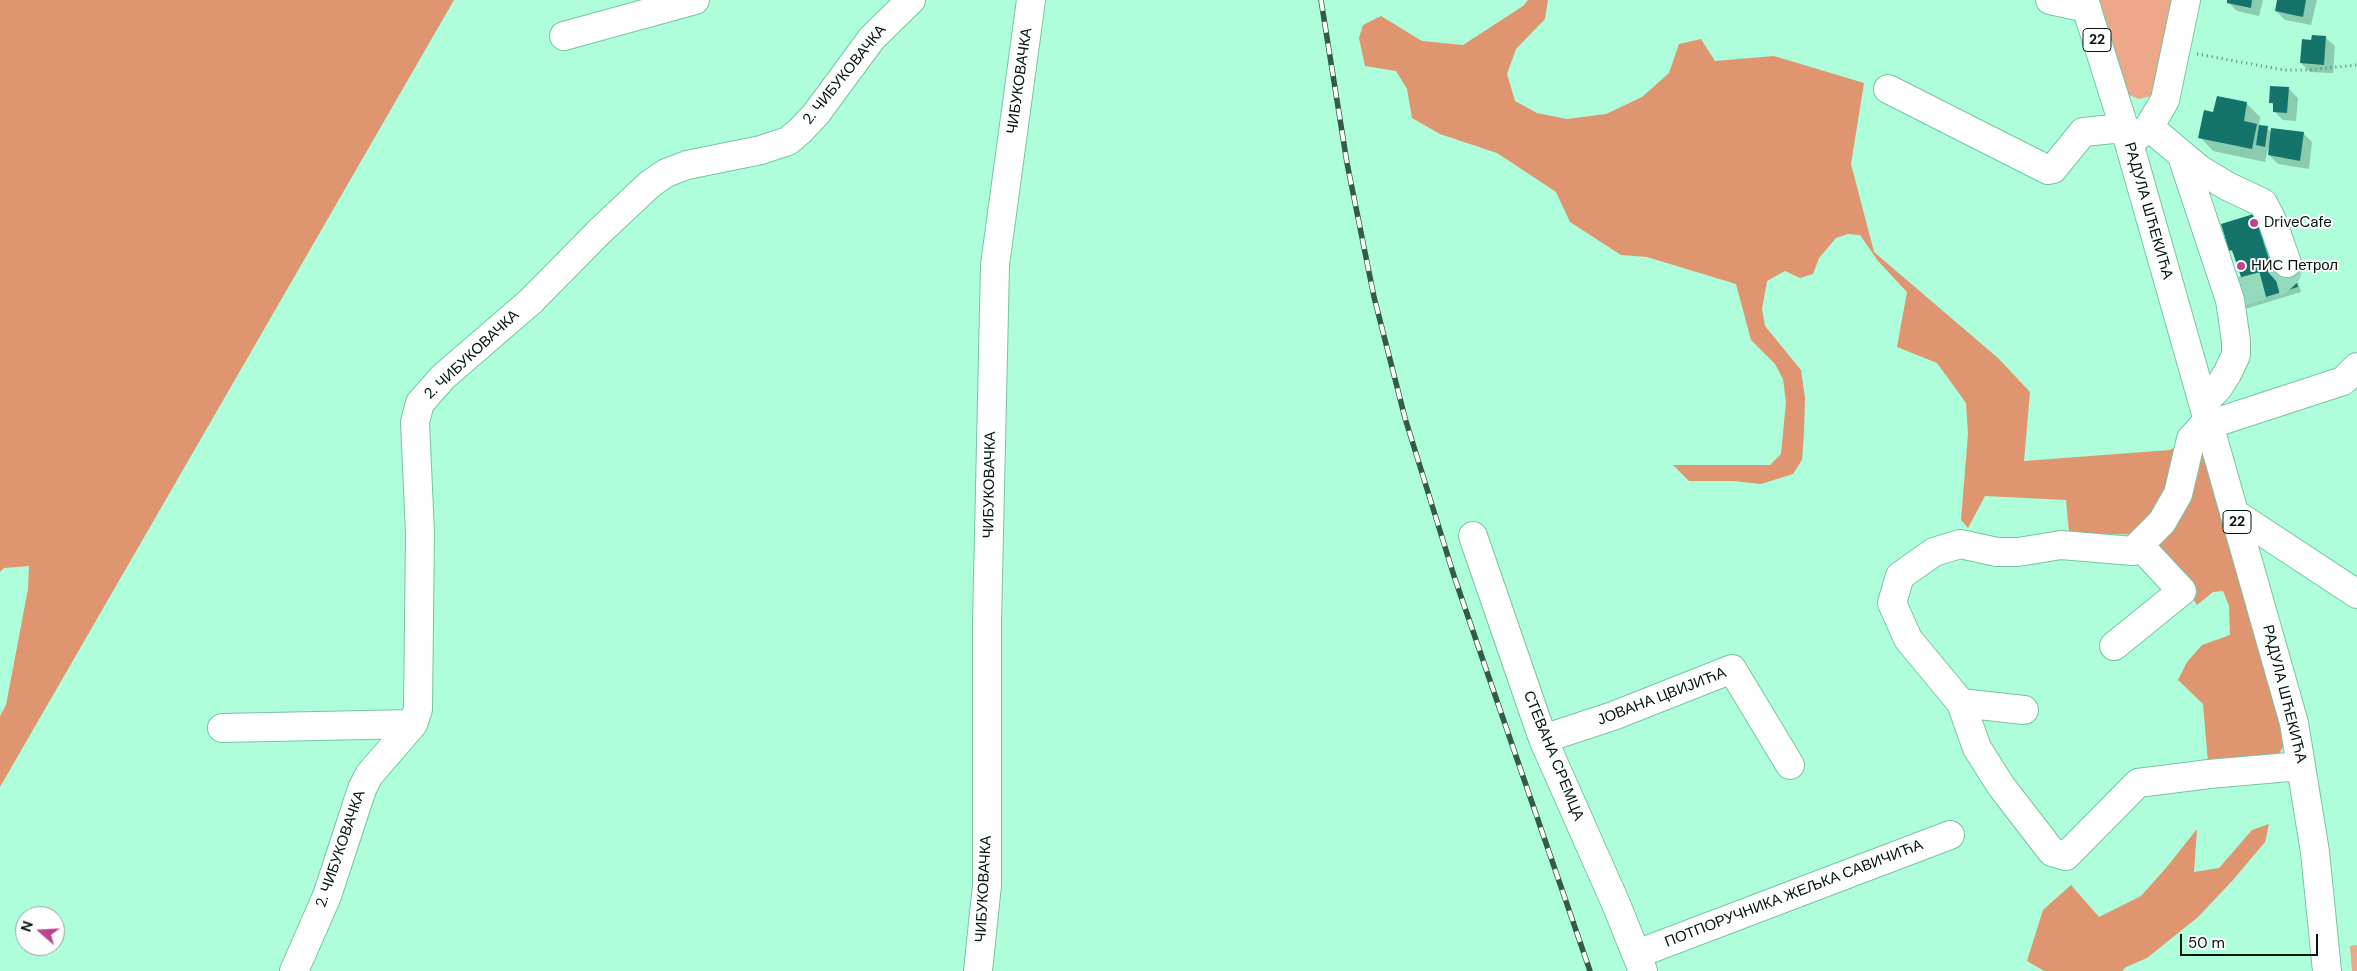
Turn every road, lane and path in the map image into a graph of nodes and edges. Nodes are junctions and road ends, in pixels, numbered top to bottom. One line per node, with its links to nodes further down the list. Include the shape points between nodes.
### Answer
1 (695, 0): 7 (street)
2 (911, 0): 23 (street, 2. ЧИБУКОВАЧКА, via 872,38 816,114 788,141 687,166 666,173 650,184 531,301 420,402 415,422 420,533 418,709)
3 (1031, 0): 31 (street, ЧИБУКОВАЧКА, via 995,265 987,623 987,886)
4 (2050, 0): 6 (street)
5 (2186, 0): 8 (street)
6 (2085, 4): 11 (street, РАДУЛА ШЋЕКИЋА / 22)
7 (564, 36)
8 (2177, 50): 9 (path, via 2284,70); 11 (street, via 2165,100)
9 (2357, 65)
10 (1888, 89): 11 (street, via 2048,170 2057,164 2083,132)
11 (2134, 133): 12 (street); 15 (street, РАДУЛА ШЋЕКИЋА / 22)
12 (2182, 156): 13 (street, via 2227,186 2263,203 2272,218); 15 (street, via 2233,297 2236,355)
13 (2287, 263)
14 (2357, 367): 15 (street, via 2343,381)
15 (2206, 413): 16 (street, РАДУЛА ШЋЕКИЋА / 22); 18 (street, via 2190,439 2178,494 2162,522)
16 (2234, 513): 19 (street); 27 (street, РАДУЛА ШЋЕКИЋА / 22, via 2279,666)
17 (1473, 536): 25 (street, СТЕВАНА СРЕМЦА)
18 (2139, 545): 20 (street, via 2182,591); 21 (street, via 2133,551 2061,545 1997,552 1960,544 1934,552 1900,576 1892,604 1908,639)
19 (2357, 594)
20 (2114, 646)
21 (1961, 702): 22 (street); 27 (street, via 1977,748 2001,786 2052,852 2066,856 2138,783)
22 (2024, 710)
23 (413, 724): 24 (street); 30 (street, 2. ЧИБУКОВАЧКА, via 369,775 362,789 327,896)
24 (222, 728)
25 (1543, 739): 26 (street, ЈОВАНА ЦВИЈИЋА, via 1613,716 1732,668); 29 (street, СТЕВАНА СРЕМЦА)
26 (1790, 765)
27 (2301, 766): 32 (street, РАДУЛА ШЋЕКИЋА / 22, via 2315,852)
28 (1950, 835): 29 (street, ПОТПОРУЧНИКА ЖЕЉКА САВИЧИЋА)
29 (1640, 962)
30 (294, 971)
31 (978, 971)
32 (2327, 971)

